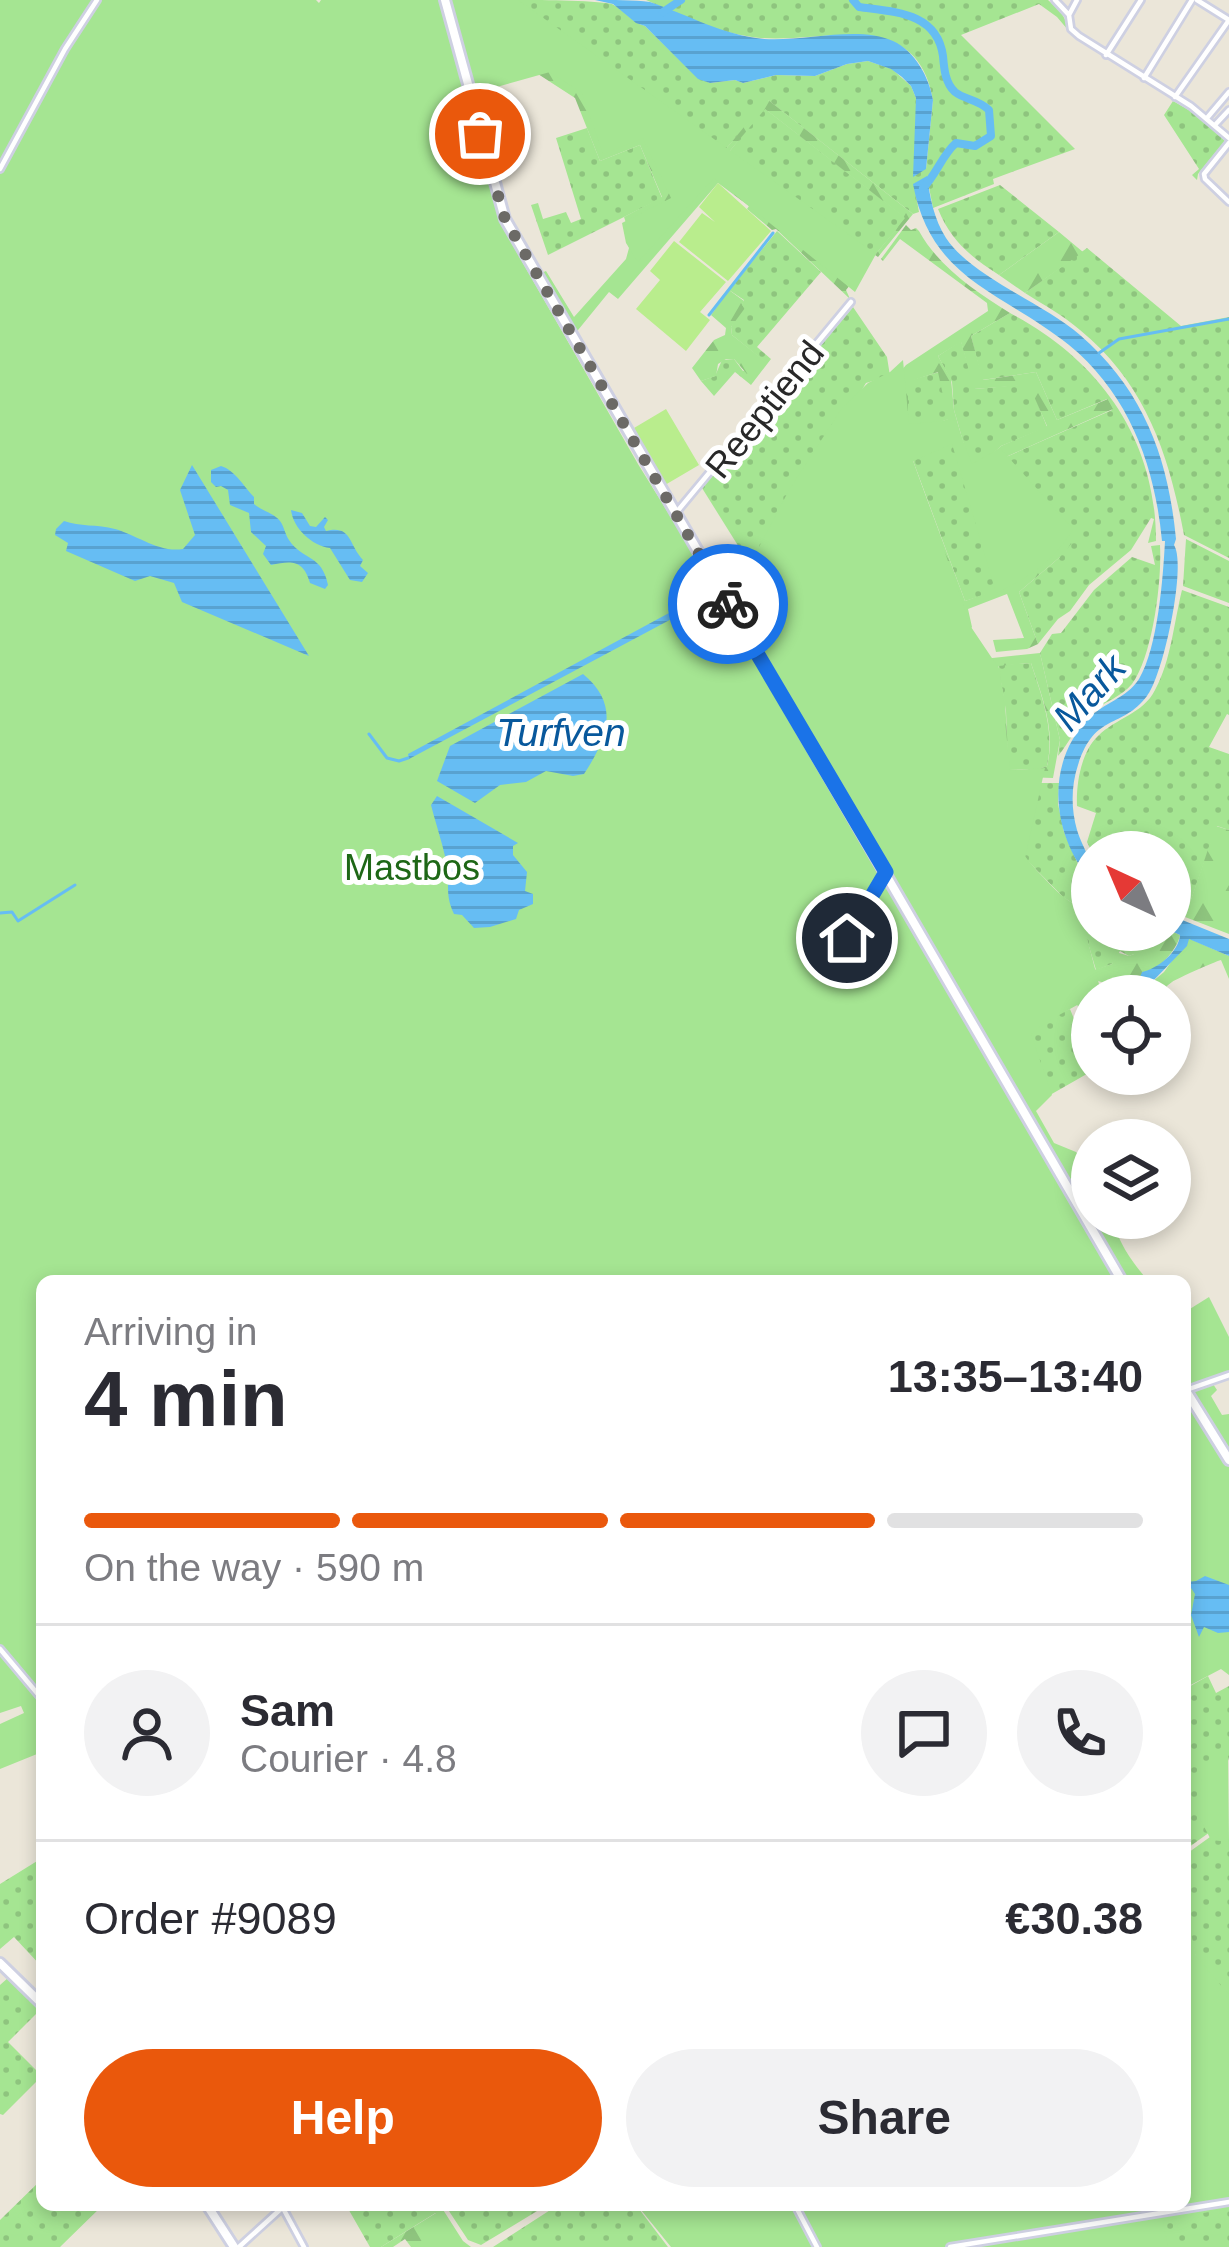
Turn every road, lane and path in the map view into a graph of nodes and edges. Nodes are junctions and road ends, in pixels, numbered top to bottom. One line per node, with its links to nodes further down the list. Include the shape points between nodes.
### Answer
1 (97, 0): 17 (street)
2 (445, 0): 20 (street, via 505,219)
3 (1055, 0): 7 (street)
4 (1077, 0): 7 (street)
5 (1141, 0): 9 (street)
6 (1195, 0): 8 (street); 10 (street)
7 (1070, 16): 9 (street, via 1071,29)
8 (1229, 20): 12 (street)
9 (1106, 55): 10 (street)
10 (1144, 78): 12 (street)
11 (1229, 92): 14 (street)
12 (1175, 97): 14 (street)
13 (1229, 110): 15 (street)
14 (1207, 118): 15 (street)
15 (1215, 125): 16 (street)
16 (1229, 140): 18 (street, via 1204,173)
17 (0, 169)
18 (1229, 202)
19 (851, 302): 20 (street, Reeptiend)
20 (675, 514): 21 (street)
21 (886, 872): 22 (street); 23 (street)
22 (847, 938)
23 (1119, 1275)
24 (1229, 1375): 25 (street)
25 (1191, 1388)
26 (1191, 1398): 27 (street)
27 (1229, 1460)
28 (0, 1649): 29 (street)
29 (36, 1692)
30 (0, 1963): 31 (street)
31 (4, 1975): 32 (street)
32 (36, 1999)
33 (1229, 2202): 34 (street)
34 (1191, 2208)
35 (211, 2211): 40 (street)
36 (276, 2211): 40 (street)
37 (285, 2211): 41 (street)
38 (798, 2211): 42 (street)
39 (1173, 2211): 43 (street)
40 (236, 2247)
41 (304, 2247)
42 (817, 2247)
43 (950, 2247)

